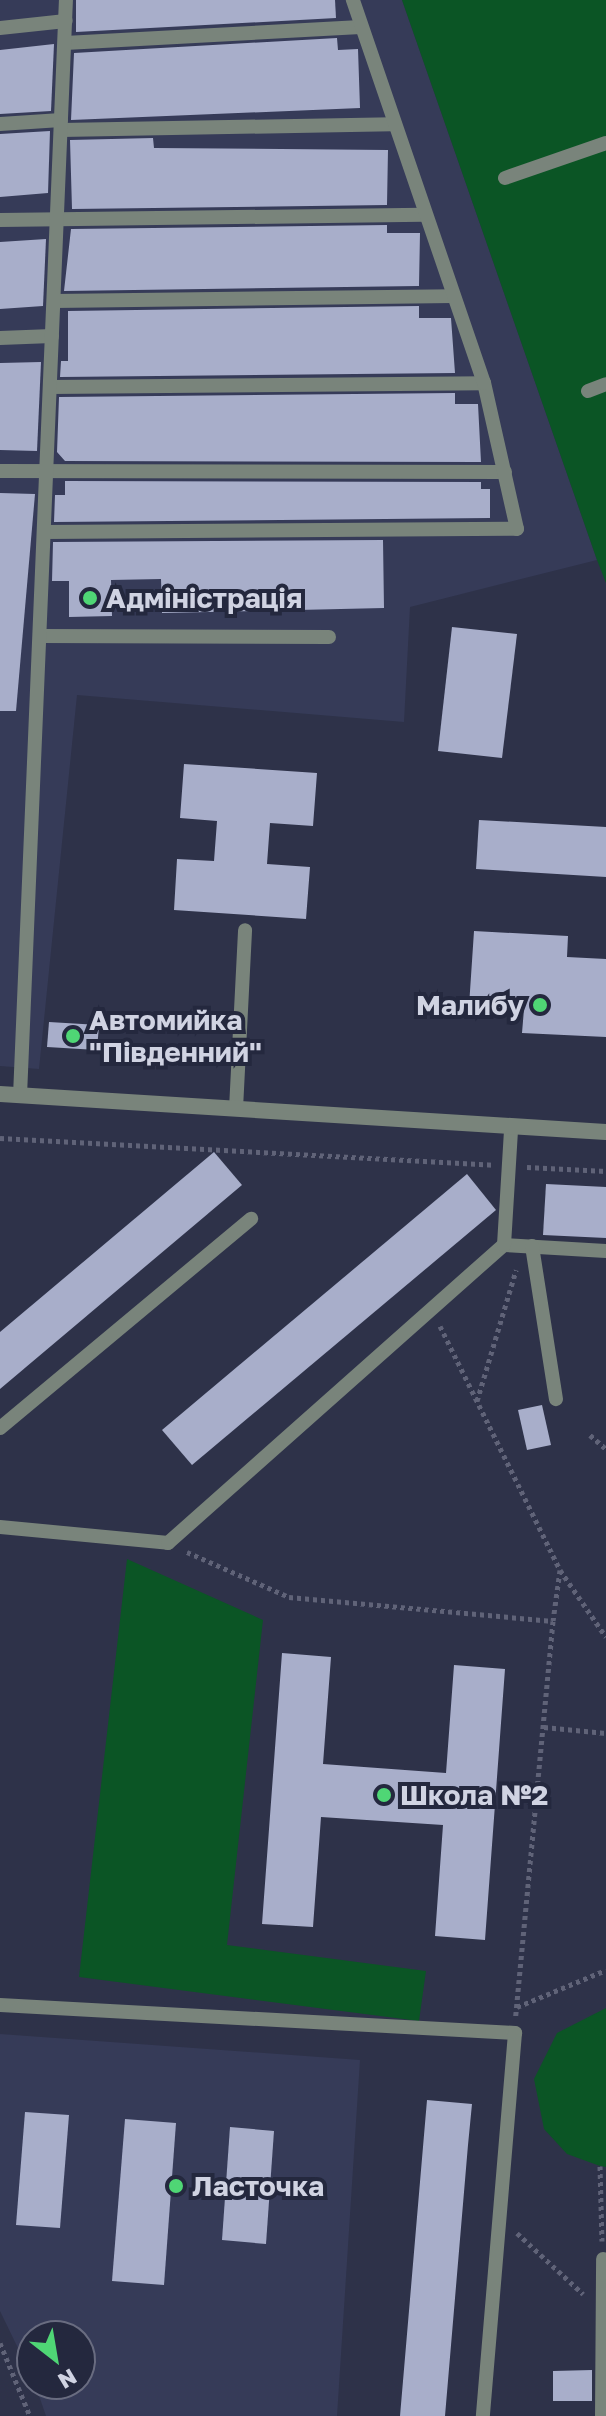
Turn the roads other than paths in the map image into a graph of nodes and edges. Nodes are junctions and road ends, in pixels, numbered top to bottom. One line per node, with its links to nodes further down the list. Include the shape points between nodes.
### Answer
1 (66, 0): 3 (lane)
2 (353, 0): 4 (lane)
3 (66, 21): 5 (lane); 6 (lane)
4 (361, 27): 6 (lane); 8 (lane)
5 (0, 28)
6 (65, 43): 9 (lane)
7 (0, 124): 9 (lane)
8 (392, 124): 9 (lane); 12 (lane)
9 (61, 125): 13 (lane)
10 (606, 143): 11 (lane)
11 (505, 178)
12 (423, 215): 13 (lane); 15 (lane)
13 (57, 216): 14 (lane); 16 (lane)
14 (0, 220)
15 (453, 296): 16 (lane); 19 (lane)
16 (54, 301): 17 (lane)
17 (52, 336): 18 (lane); 21 (lane)
18 (0, 338)
19 (484, 383): 21 (lane); 25 (lane)
20 (606, 384): 22 (lane)
21 (50, 387): 24 (lane)
22 (588, 391)
23 (0, 471): 24 (lane)
24 (47, 472): 25 (lane); 26 (lane)
25 (505, 472): 26 (lane, via 517,529)
26 (44, 532): 27 (lane)
27 (40, 636): 28 (lane); 31 (lane)
28 (329, 637)
29 (245, 930): 32 (lane)
30 (0, 1094): 31 (street)
31 (20, 1096): 32 (street)
32 (236, 1109): 33 (street)
33 (511, 1130): 34 (street); 36 (lane)
34 (606, 1132)
35 (251, 1219): 40 (lane)
36 (504, 1245): 37 (lane); 41 (lane, via 434,1315 168,1543)
37 (528, 1246): 38 (lane); 39 (lane)
38 (606, 1251)
39 (556, 1399)
40 (0, 1428)
41 (0, 1527)
42 (0, 2005): 44 (lane, via 515,2033 504,2221)
43 (603, 2259): 45 (lane)
44 (483, 2416)
45 (602, 2416)

